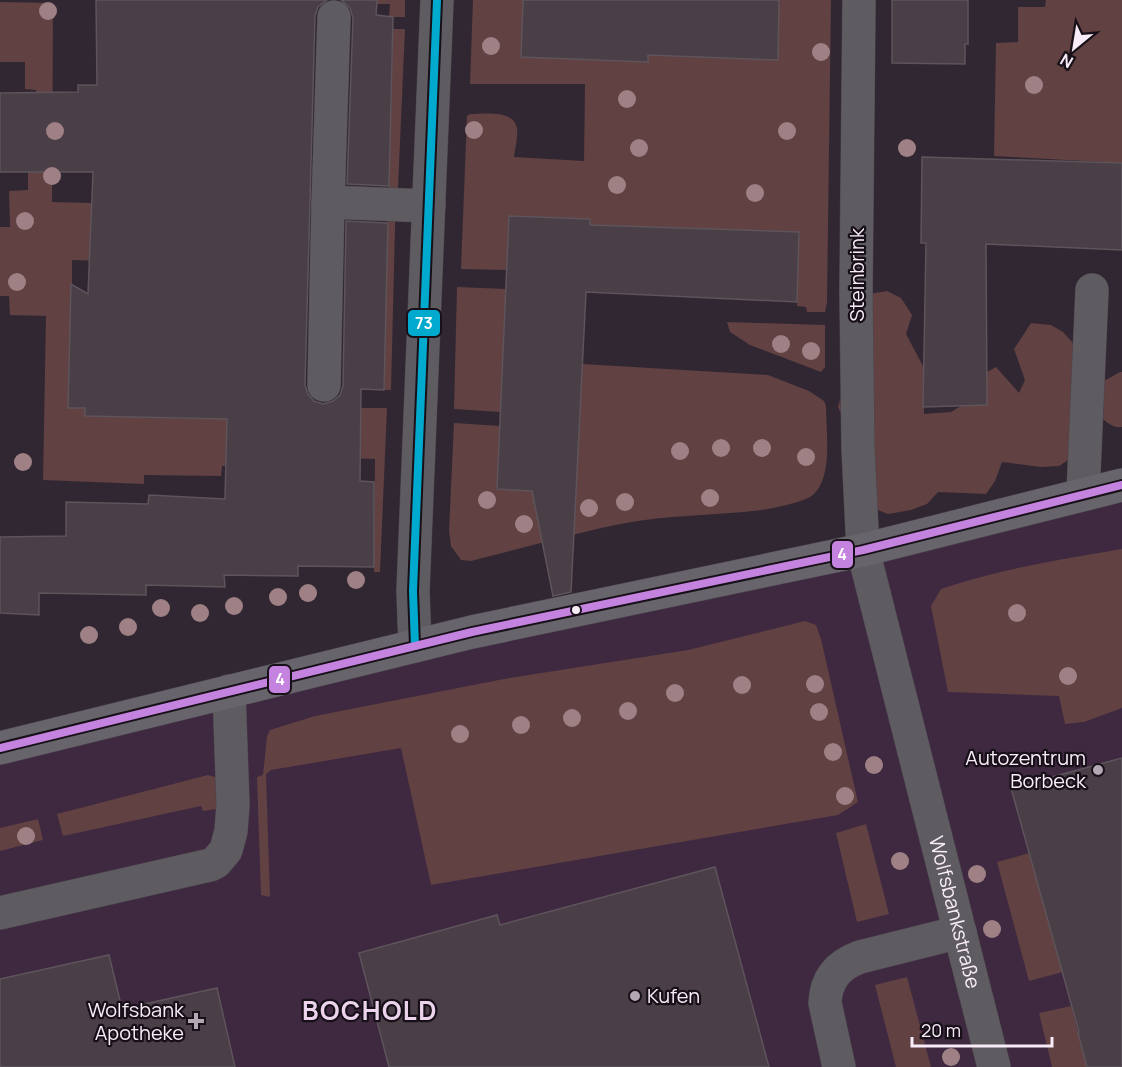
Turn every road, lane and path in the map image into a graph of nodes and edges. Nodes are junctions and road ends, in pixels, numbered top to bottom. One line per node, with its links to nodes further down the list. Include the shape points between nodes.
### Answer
1 (437, 0): 5 (street)
2 (859, 0): 10 (street, Steinbrink, via 856,316)
3 (334, 17): 4 (street)
4 (328, 202): 5 (street); 7 (street)
5 (429, 206): 11 (street, via 413,591)
6 (1092, 290): 9 (street)
7 (324, 385)
8 (1122, 485): 9 (main road)
9 (1083, 494): 10 (main road)
10 (863, 550): 11 (main road); 15 (street, Wolfsbankstraße)
11 (415, 646): 12 (main road)
12 (229, 691): 13 (main road); 14 (street, via 232,816 229,842 222,857 210,865)
13 (0, 748)
14 (0, 913)
15 (960, 932): 16 (street, via 847,961 835,972 825,993 825,1003); 17 (street, Wolfsbankstraße)
16 (839, 1067)
17 (994, 1067)

